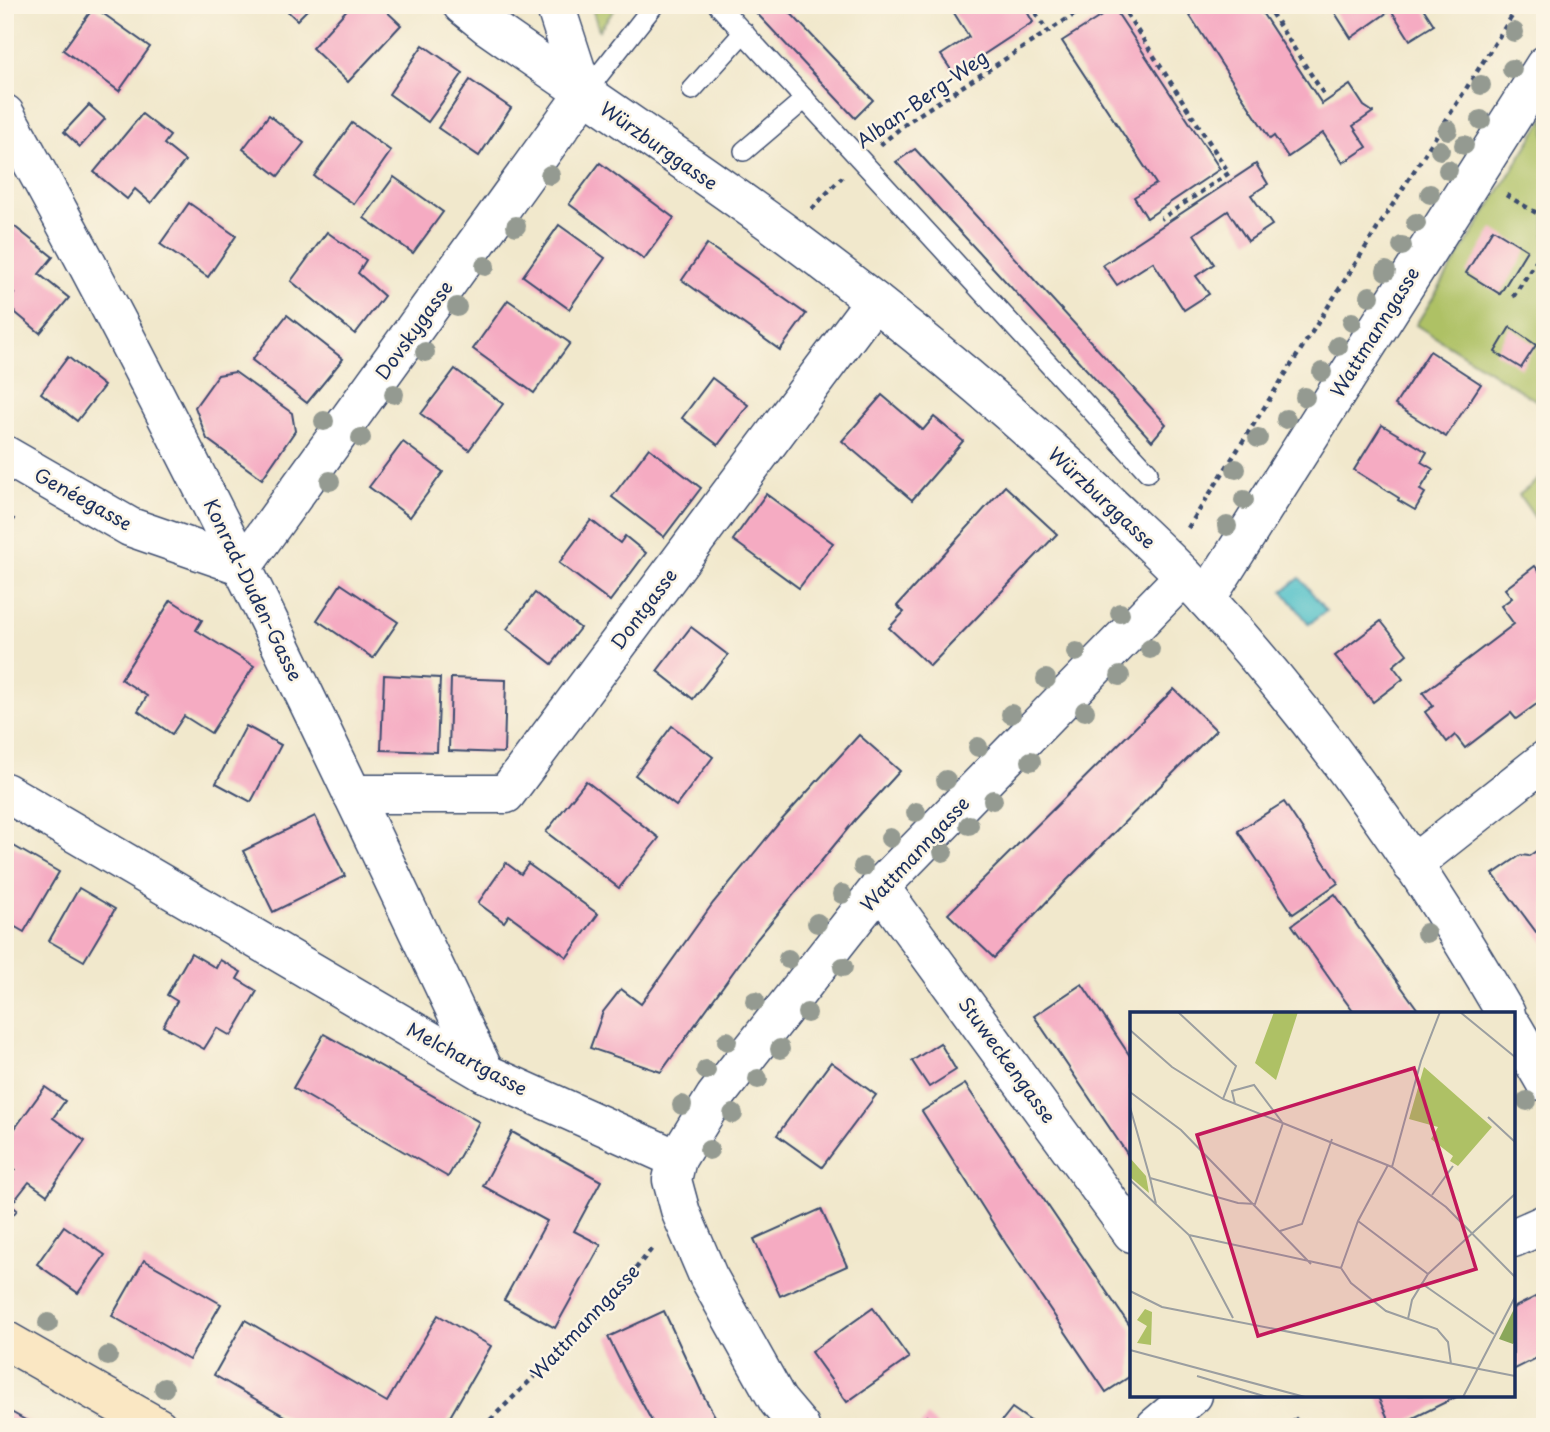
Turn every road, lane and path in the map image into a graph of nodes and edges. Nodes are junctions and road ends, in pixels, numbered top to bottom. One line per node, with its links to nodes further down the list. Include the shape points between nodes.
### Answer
1 (462, 5): 14 (street, Würzburggasse)
2 (555, 5): 14 (street)
3 (654, 5): 14 (lane)
4 (718, 5): 10 (lane)
5 (1030, 5): 11 (path)
6 (1089, 5): 11 (path, Alban-Berg-Weg)
7 (1121, 5): 22 (path, via 1229,173)
8 (1266, 5): 15 (path)
9 (1518, 5): 30 (path)
10 (744, 32): 13 (lane); 16 (lane)
11 (1048, 32): 19 (path, Alban-Berg-Weg, via 909,121)
12 (1545, 65): 20 (street, Wattmanngasse)
13 (692, 90)
14 (584, 94): 23 (street, Würzburggasse); 29 (street, Dovskygasse)
15 (1325, 96)
16 (805, 99): 18 (lane); 19 (lane)
17 (5, 114): 29 (street, Konrad-Duden-Gasse, via 77,243)
18 (744, 151)
19 (860, 159): 23 (path, Alban-Berg-Weg); 28 (lane)
20 (1474, 176): 21 (path); 30 (street, Wattmanngasse)
21 (1545, 218)
22 (1161, 219)
23 (787, 235): 26 (street, Würzburggasse)
24 (1545, 248): 25 (path)
25 (1513, 298)
26 (874, 301): 30 (street, Würzburggasse, via 980,386); 33 (street, Dontgasse, via 506,794)
27 (5, 455): 29 (street, Genéegasse, via 130,527)
28 (1148, 472)
29 (243, 566): 33 (street, Konrad-Duden-Gasse)
30 (1186, 578): 34 (street, Würzburggasse, via 1297,708); 35 (street, Wattmanngasse)
31 (1545, 760): 34 (street)
32 (5, 792): 38 (street, Melchartgasse)
33 (352, 794): 38 (street, Konrad-Duden-Gasse)
34 (1412, 865): 36 (street, Würzburggasse)
35 (880, 887): 40 (street, Wattmanngasse, via 715,1097); 43 (street, Stuweckengasse)
36 (1505, 1012)
37 (1515, 1030): 39 (street)
38 (485, 1073): 40 (street, Melchartgasse)
39 (1545, 1082)
40 (677, 1159): 41 (street, via 672,1181)
41 (681, 1213): 49 (path, Wattmanngasse, via 603,1309); 50 (street, via 708,1276 778,1401)
42 (1545, 1224): 44 (street)
43 (1130, 1230)
44 (1515, 1237)
45 (5, 1340): 48 (main road)
46 (65, 1420): 47 (path)
47 (61, 1427)
48 (158, 1427)
49 (483, 1427)
50 (800, 1427)

